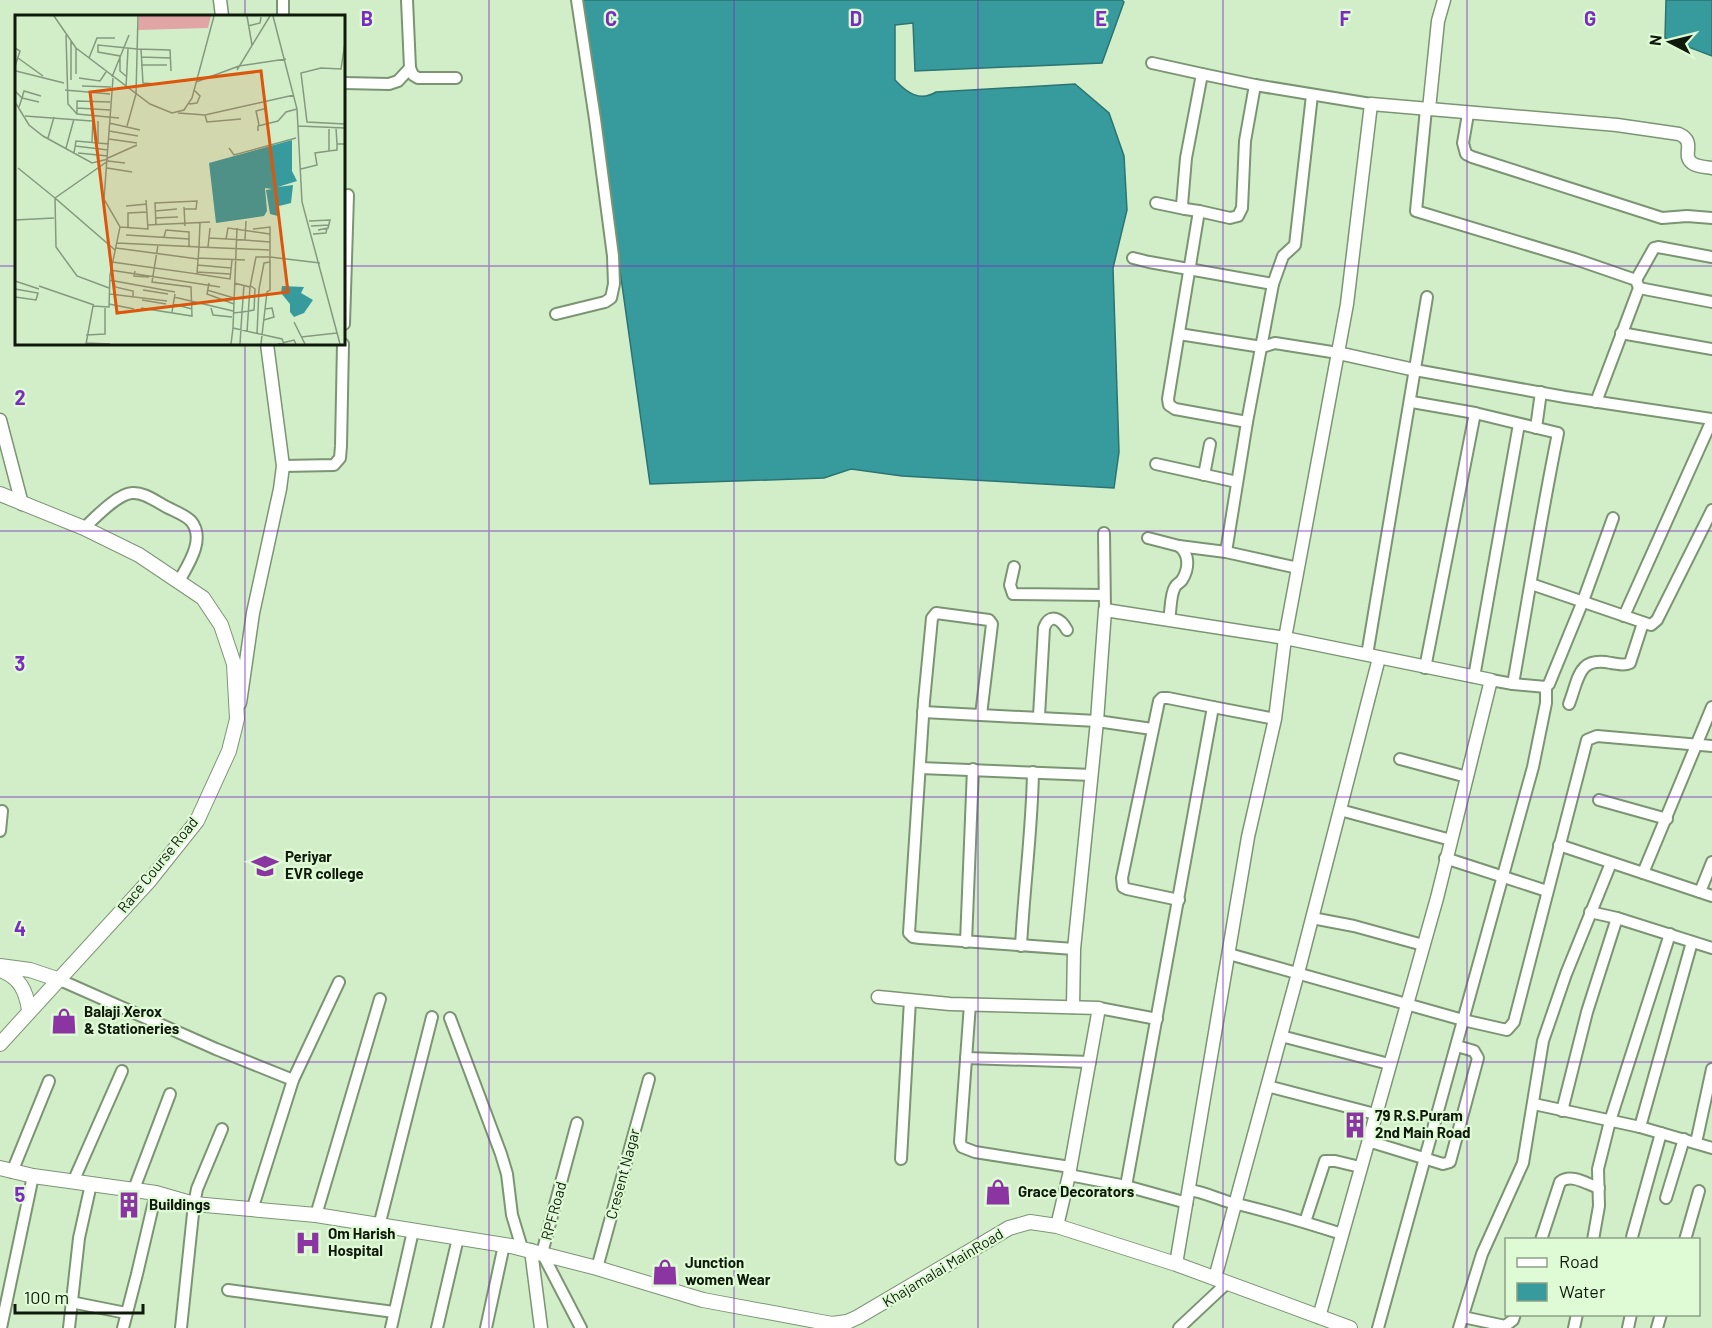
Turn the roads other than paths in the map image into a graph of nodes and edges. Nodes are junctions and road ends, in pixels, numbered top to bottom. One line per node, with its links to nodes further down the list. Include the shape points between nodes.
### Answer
1 (220, 0): 5 (street)
2 (406, 0): 7 (street)
3 (577, 0): 30 (street, via 614,284 611,298 605,302)
4 (1444, 0): 14 (street)
5 (222, 15)
6 (1152, 63): 8 (street)
7 (410, 68): 9 (street, via 418,78); 10 (street, via 398,81 389,84)
8 (1203, 74): 11 (street); 19 (street, via 1186,158 1182,205)
9 (456, 78)
10 (345, 83)
11 (1255, 85): 12 (street); 20 (street, via 1245,141 1242,208 1238,216 1230,218)
12 (1312, 95): 13 (street); 25 (street, via 1294,245 1284,256)
13 (1371, 105): 14 (street); 37 (street)
14 (1428, 109): 15 (street); 26 (street, via 1416,211 1575,259)
15 (1468, 114): 16 (street, via 1617,125 1679,135 1688,141 1690,162); 21 (street, via 1463,143 1466,154 1472,157 1662,218)
16 (1712, 168)
17 (348, 195): 27 (street)
18 (1156, 203): 19 (street)
19 (1185, 208): 20 (street)
20 (1199, 212): 24 (street)
21 (1712, 218)
22 (1712, 257): 26 (street, via 1654,248)
23 (1133, 258): 24 (street)
24 (1189, 270): 25 (street); 32 (street)
25 (1273, 284): 35 (street)
26 (1638, 284): 29 (street); 31 (street)
27 (345, 292)
28 (1427, 297): 38 (street)
29 (1712, 302)
30 (556, 314)
31 (1621, 333): 36 (street); 41 (street)
32 (1179, 334): 35 (street); 45 (street, via 1169,405)
33 (267, 345): 50 (street)
34 (343, 345): 50 (street, via 338,461 334,465)
35 (1262, 346): 37 (street, via 1275,343); 45 (street)
36 (1712, 350)
37 (1338, 353): 38 (street); 63 (street)
38 (1415, 370): 39 (street); 74 (street)
39 (1541, 392): 41 (street); 47 (street)
40 (1412, 402): 42 (street)
41 (1596, 402): 43 (street)
42 (1475, 413): 46 (street); 75 (street)
43 (1712, 419): 69 (street)
44 (0, 420): 54 (street)
45 (1247, 422): 52 (street)
46 (1519, 424): 47 (street); 76 (street)
47 (1536, 428): 65 (street, via 1558,433)
48 (1210, 444): 51 (street)
49 (1156, 465): 51 (street)
50 (283, 466): 87 (street, via 253,613)
51 (1204, 475): 52 (street)
52 (1237, 482): 61 (street)
53 (0, 494): 54 (main road, Race Course Road)
54 (22, 504): 57 (main road, Race Course Road)
55 (1712, 510): 71 (street, via 1656,620 1651,625)
56 (1613, 518): 67 (street)
57 (84, 528): 64 (main road, Race Course Road, via 139,555); 64 (street, via 107,507 132,493 185,517 196,532 195,549)
58 (1104, 533): 66 (street)
59 (1148, 538): 60 (street)
60 (1179, 546): 61 (street); 70 (street, via 1186,550 1187,567 1174,587)
61 (1226, 552): 63 (street)
62 (1014, 567): 66 (street, via 1010,585 1013,594)
63 (1298, 568): 73 (street)
64 (179, 581): 87 (main road, Race Course Road, via 202,598 220,625 234,664)
65 (1531, 584): 67 (street); 78 (street)
66 (1103, 595): 68 (street)
67 (1583, 601): 69 (street); 79 (street)
68 (1105, 610): 70 (street); 88 (street)
69 (1624, 616): 71 (street)
70 (1169, 620): 73 (street)
71 (1643, 623): 80 (street, via 1630,663 1589,663 1582,669)
72 (1066, 630): 85 (street, via 1062,621 1046,621)
73 (1285, 638): 74 (street); 86 (street)
74 (1373, 656): 75 (street); 99 (street)
75 (1425, 668): 76 (street)
76 (1474, 677): 77 (street)
77 (1491, 681): 78 (street); 97 (street)
78 (1513, 684): 79 (street)
79 (1546, 687): 109 (street, via 1541,734)
80 (1569, 704)
81 (1213, 707): 86 (street); 89 (street, via 1162,698); 113 (street)
82 (1712, 707): 90 (street)
83 (923, 712): 84 (street); 84 (street, via 932,618 941,613 989,620 992,624); 93 (street)
84 (981, 715): 85 (street)
85 (1039, 716): 88 (street)
86 (1275, 718): 124 (street, via 1248,837)
87 (237, 719): 127 (main road, Race Course Road, via 229,751 197,821)
88 (1097, 721): 89 (street); 96 (street)
89 (1152, 729): 113 (street, via 1121,884 1127,889)
90 (1697, 745): 91 (street); 101 (street); 104 (street, via 1597,736 1587,740)
91 (1712, 746)
92 (1400, 759): 97 (street)
93 (920, 768): 94 (street); 118 (street, via 909,933 913,937)
94 (973, 769): 95 (street); 118 (street)
95 (1033, 772): 96 (street); 121 (street)
96 (1092, 775): 123 (street)
97 (1467, 777): 103 (street)
98 (1599, 800): 101 (street)
99 (1340, 810): 103 (street); 115 (street)
100 (2, 811): 102 (street)
101 (1667, 819): 108 (street)
102 (0, 831)
103 (1451, 840): 105 (street)
104 (1559, 845): 107 (street); 110 (street)
105 (1445, 858): 109 (street); 120 (street)
106 (1712, 862): 111 (street)
107 (1611, 863): 108 (street); 114 (street)
108 (1643, 873): 111 (street)
109 (1502, 875): 110 (street); 140 (street)
110 (1547, 891): 140 (street, via 1514,1022 1507,1030 1500,1030)
111 (1700, 892): 112 (street)
112 (1712, 896)
113 (1179, 900): 139 (street)
114 (1590, 912): 116 (street); 154 (street, via 1543,1041)
115 (1312, 918): 120 (street); 126 (street)
116 (1617, 918): 117 (street); 155 (street, via 1587,1012)
117 (1670, 934): 119 (street); 157 (street)
118 (966, 942): 121 (street)
119 (1692, 942): 122 (street); 159 (street)
120 (1423, 945): 132 (street)
121 (1021, 946): 123 (street)
122 (1712, 948)
123 (1074, 949): 134 (street)
124 (1229, 954): 126 (street); 179 (street)
125 (0, 968): 127 (main road, via 30,970); 136 (main road, via 21,983)
126 (1298, 973): 132 (street); 141 (street)
127 (60, 980): 136 (main road, Race Course Road); 150 (street)
128 (339, 982): 150 (street)
129 (878, 997): 131 (street)
130 (380, 999): 184 (street)
131 (910, 1000): 133 (street); 167 (street)
132 (1407, 1003): 140 (street); 146 (street)
133 (970, 1005): 134 (street); 144 (street)
134 (1073, 1007): 135 (street)
135 (1099, 1008): 139 (street); 145 (street)
136 (29, 1010): 142 (main road, Race Course Road)
137 (432, 1017): 186 (street)
138 (450, 1018): 196 (street, via 501,1154 512,1215)
139 (1157, 1018): 174 (street)
140 (1463, 1020): 143 (street)
141 (1281, 1036): 146 (street); 152 (street)
142 (0, 1044)
143 (1457, 1046): 166 (street); 166 (street, via 1474,1051 1478,1058 1451,1158 1447,1164)
144 (966, 1058): 145 (street); 170 (street, via 962,1147)
145 (1090, 1062): 170 (street)
146 (1389, 1064): 156 (street)
147 (1712, 1069): 164 (street)
148 (122, 1071): 172 (street)
149 (649, 1079): 198 (street, Cresent Nagar)
150 (293, 1080): 183 (street)
151 (49, 1081): 169 (street)
152 (1267, 1086): 156 (street); 181 (street)
153 (170, 1094): 176 (street)
154 (1534, 1104): 155 (street); 206 (street, via 1523,1163 1482,1254)
155 (1562, 1111): 157 (street)
156 (1375, 1114): 163 (street)
157 (1610, 1121): 159 (street); 175 (street, via 1598,1169)
158 (577, 1123): 196 (street, RPFRoad)
159 (1640, 1127): 161 (street)
160 (222, 1129): 182 (street)
161 (1661, 1133): 162 (street); 190 (street)
162 (1684, 1139): 164 (street); 180 (street)
163 (1368, 1141): 166 (street); 168 (street)
164 (1696, 1143): 165 (street)
165 (1712, 1148)
166 (1425, 1158): 218 (street)
167 (901, 1159)
168 (1360, 1167): 185 (street, via 1325,1161); 189 (street)
169 (6, 1170): 171 (main road, Khajamalai MainRoad)
170 (1069, 1171): 174 (street); 187 (street)
171 (33, 1176): 172 (main road, Khajamalai MainRoad); 207 (street)
172 (73, 1182): 173 (main road, Khajamalai MainRoad)
173 (91, 1184): 176 (main road, Khajamalai MainRoad); 201 (street)
174 (1126, 1186): 179 (street)
175 (1599, 1188): 192 (street, via 1570,1178 1560,1182); 193 (street)
176 (134, 1189): 178 (main road, Khajamalai MainRoad)
177 (1699, 1191): 194 (street)
178 (156, 1193): 182 (main road, Khajamalai MainRoad); 203 (street)
179 (1188, 1197): 181 (street, via 1208,1193); 197 (street)
180 (1666, 1198)
181 (1235, 1203): 185 (street); 199 (street)
182 (194, 1204): 183 (main road, Khajamalai MainRoad); 210 (street)
183 (252, 1210): 184 (main road, Khajamalai MainRoad)
184 (316, 1215): 186 (main road, Khajamalai MainRoad)
185 (1305, 1222): 189 (street)
186 (379, 1226): 188 (main road, Khajamalai MainRoad)
187 (1057, 1226): 197 (main road, Khajamalai MainRoad); 198 (main road, Khajamalai MainRoad, via 1030,1222 1010,1228 890,1300 839,1324 703,1300)
188 (413, 1230): 191 (main road, Khajamalai MainRoad); 202 (street)
189 (1342, 1234): 205 (street)
190 (1632, 1237)
191 (458, 1238): 195 (main road, Khajamalai MainRoad); 212 (street)
192 (1541, 1238)
193 (1593, 1238)
194 (1685, 1238)
195 (504, 1245): 196 (main road, Khajamalai MainRoad); 213 (street)
196 (532, 1250): 198 (main road, Khajamalai MainRoad); 214 (street); 215 (street, RPFRoad)
197 (1176, 1264): 199 (main road, Khajamalai MainRoad)
198 (597, 1268)
199 (1221, 1280): 205 (main road, Khajamalai MainRoad); 216 (street)
200 (228, 1290): 202 (street)
201 (71, 1302): 203 (street); 208 (street)
202 (394, 1312): 211 (street)
203 (126, 1313): 209 (street)
204 (1514, 1316): 206 (street, via 1505,1326)
205 (1319, 1317): 217 (main road, Khajamalai MainRoad)
206 (1461, 1323)
207 (1, 1328)
208 (69, 1328)
209 (123, 1328)
210 (181, 1328)
211 (390, 1328)
212 (437, 1328)
213 (486, 1328)
214 (541, 1328)
215 (581, 1328)
216 (1179, 1328)
217 (1350, 1328)
218 (1378, 1328)

